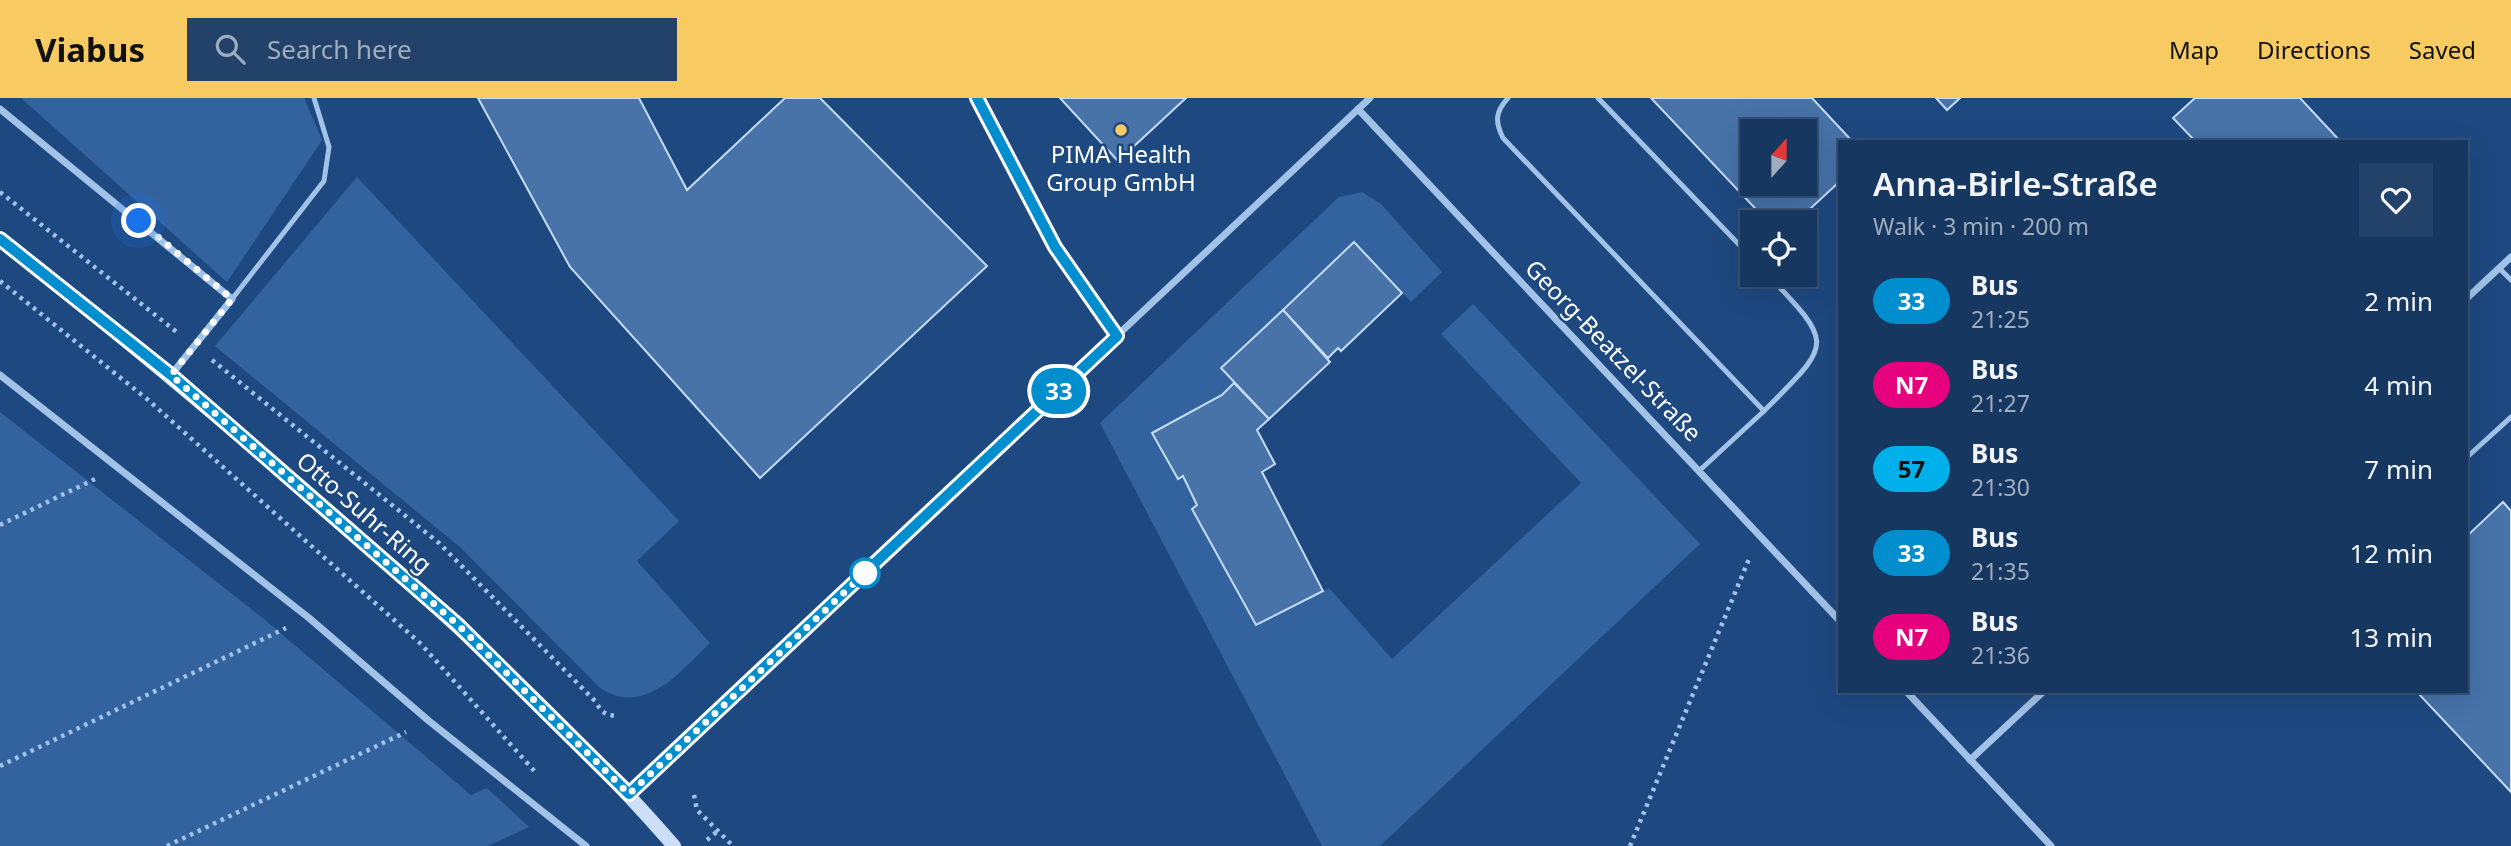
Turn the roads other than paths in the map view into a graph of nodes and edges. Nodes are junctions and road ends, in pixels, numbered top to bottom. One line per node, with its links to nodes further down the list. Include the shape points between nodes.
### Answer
1 (314, 98): 15 (lane, via 329,147 324,181)
2 (977, 98): 16 (street, via 1055,247)
3 (1370, 98): 7 (street)
4 (1508, 98): 19 (lane, via 1497,113 1503,138)
5 (1598, 98): 9 (lane)
6 (0, 109): 15 (street)
7 (1359, 109): 16 (street); 22 (street, Georg-Beatzel-Straße)
8 (0, 239): 18 (street, Otto-Suhr-Ring)
9 (1740, 246)
10 (2511, 257): 11 (street)
11 (2499, 268): 12 (lane); 14 (street)
12 (2511, 280)
13 (1779, 287): 19 (lane, via 1810,319 1817,348 1810,364)
14 (2468, 297)
15 (232, 299): 18 (street)
16 (1117, 336): 27 (street)
17 (0, 375): 28 (street, via 309,618)
18 (171, 375): 27 (street, Otto-Suhr-Ring, via 457,624)
19 (1765, 411): 22 (lane)
20 (2511, 417): 21 (lane)
21 (2468, 456)
22 (1700, 470): 23 (street, Georg-Beatzel-Straße)
23 (1838, 619)
24 (1908, 693): 26 (street)
25 (2042, 693): 26 (street)
26 (1970, 761): 30 (street)
27 (629, 794): 29 (street, Otto-Suhr-Ring)
28 (586, 846)
29 (674, 846)
30 (2051, 846)

